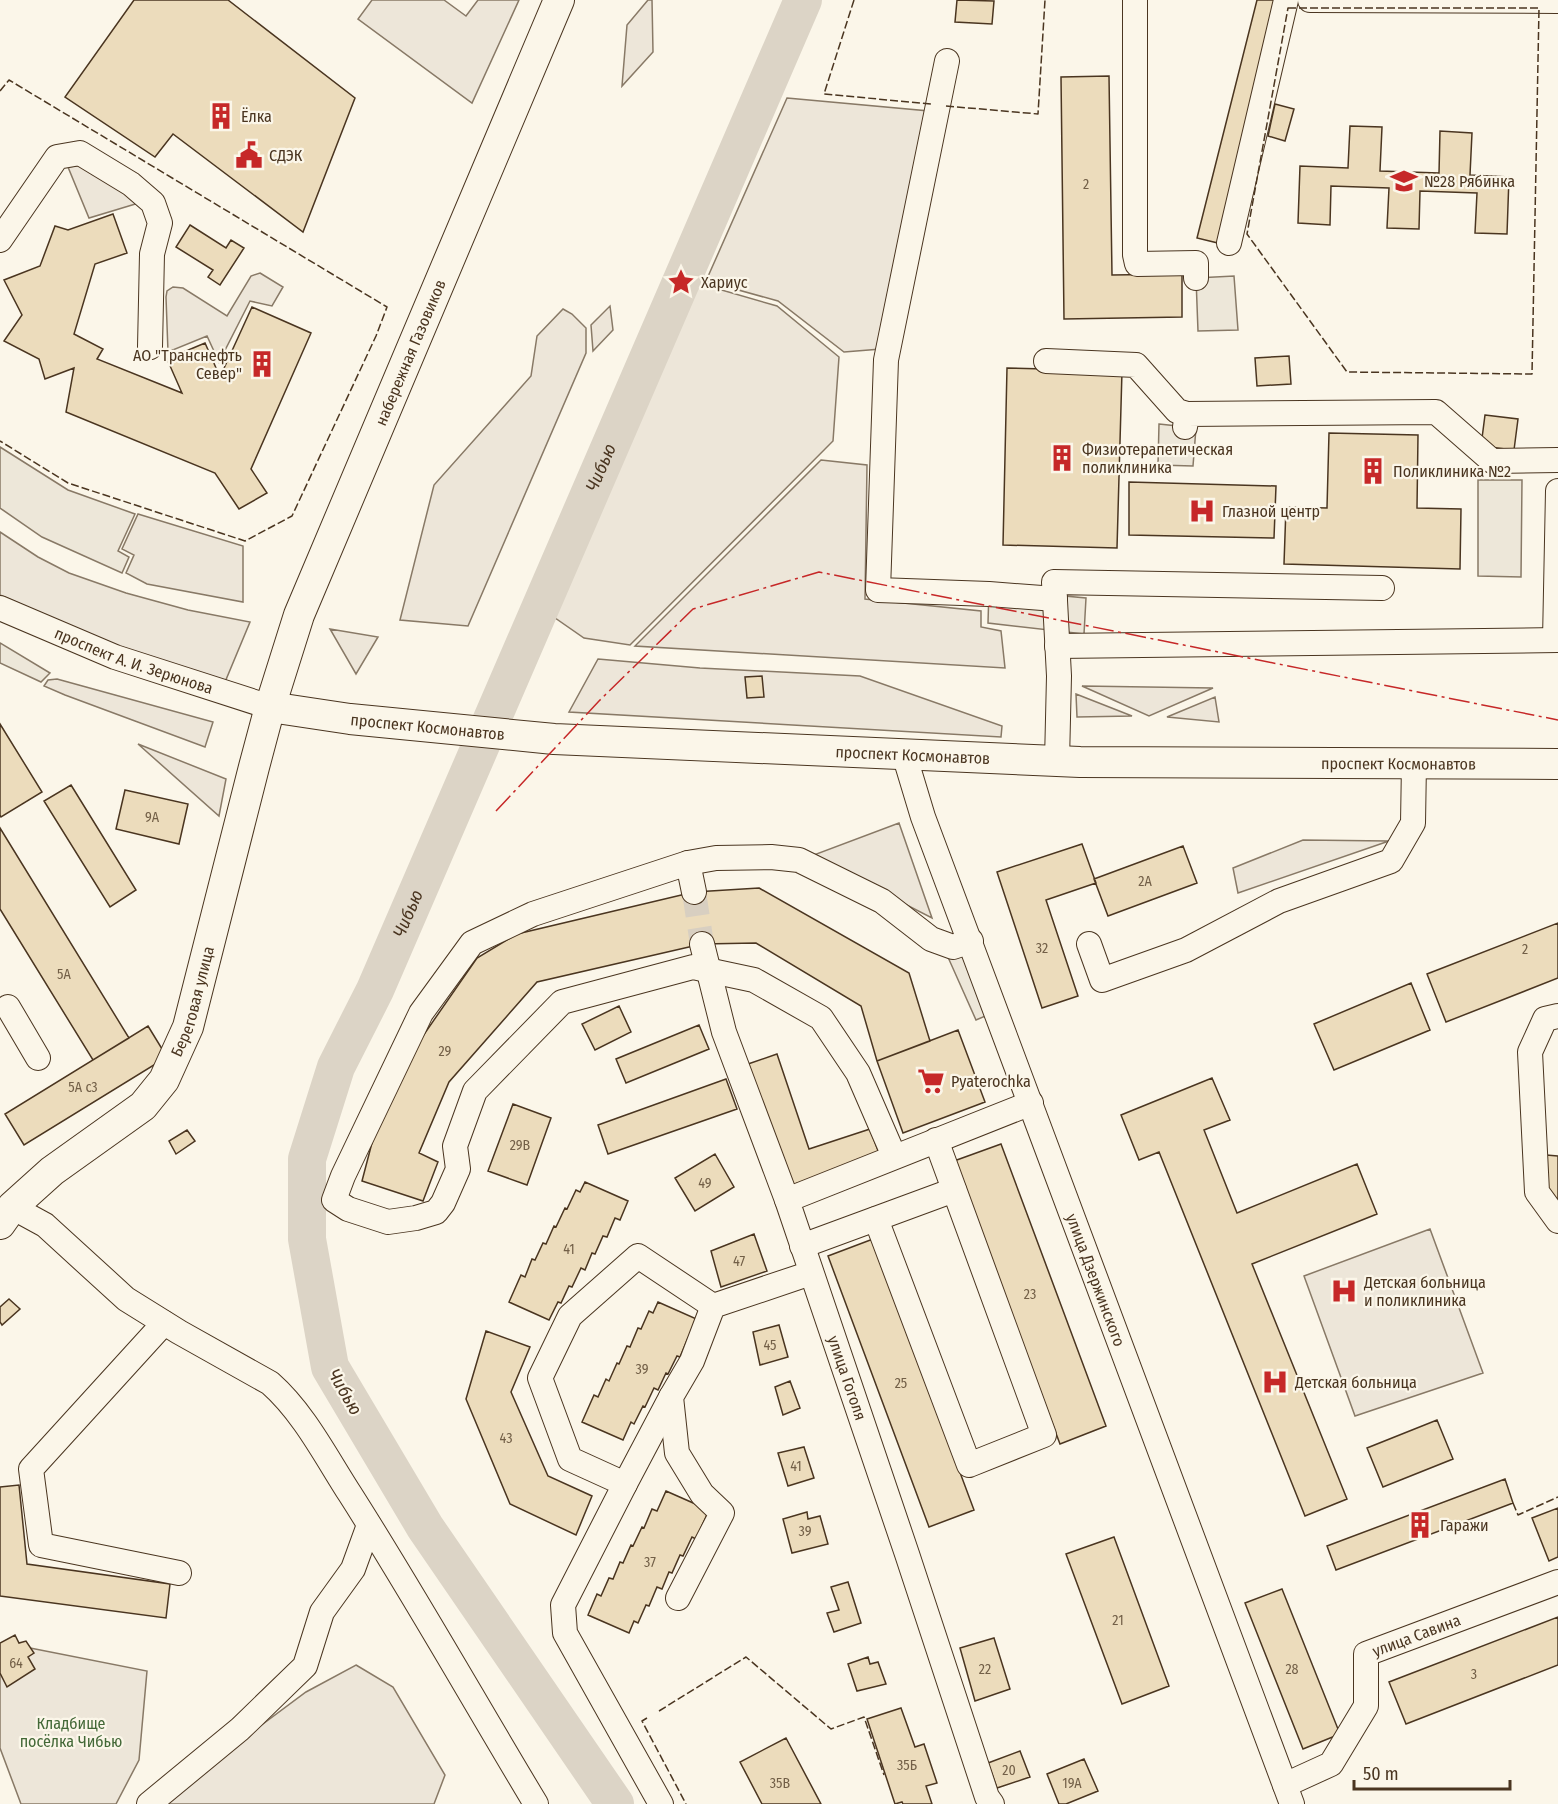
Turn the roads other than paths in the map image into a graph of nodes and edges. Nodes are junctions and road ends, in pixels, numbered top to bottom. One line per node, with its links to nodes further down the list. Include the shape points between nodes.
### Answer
1 (559, 0): 20 (main road, набережная Газовиков, via 299,615)
2 (1135, 0): 10 (street, via 1135,255 1137,264 1196,263)
3 (1286, 0): 9 (street)
4 (1310, 0): 5 (street)
5 (1452, 1): 6 (street)
6 (1558, 1)
7 (947, 61): 16 (street, via 886,360 878,590)
8 (0, 240): 11 (street, via 57,157 80,153 131,184 153,202 160,223 152,254)
9 (1229, 243)
10 (1196, 278)
11 (150, 347)
12 (1046, 361): 13 (street, via 1136,365 1186,420 1436,412 1492,461)
13 (1558, 460)
14 (1558, 492): 18 (street)
15 (1382, 588): 16 (street, via 1054,582)
16 (1055, 599): 19 (street)
17 (0, 608): 20 (street, проспект А. И. Зерюнова, via 114,657)
18 (1556, 640): 19 (street)
19 (1057, 646): 22 (street)
20 (270, 707): 21 (main road, проспект Космонавтов, via 554,740); 39 (main road, Береговая улица, via 188,1027 164,1080 143,1106 52,1171)
21 (904, 754): 22 (main road, проспект Космонавтов); 27 (street, улица Дзержинского, via 923,817)
22 (1057, 761): 23 (main road, проспект Космонавтов)
23 (1414, 763): 24 (main road, проспект Космонавтов); 29 (street, via 1413,823 1391,861 1279,900 1186,950 1101,980)
24 (1558, 764)
25 (688, 863): 26 (street); 27 (street, via 727,858 799,860 882,901 931,939 953,947); 30 (street, via 533,914 472,943 421,1013 334,1200 348,1209 388,1221 436,1212 458,1169 455,1146 475,1091 562,1002 693,967)
26 (694, 892)
27 (971, 941): 34 (street, улица Дзержинского)
28 (702, 944): 30 (street, улица Гоголя)
29 (1089, 944)
30 (709, 970): 36 (street, via 754,980 821,1018 858,1073); 38 (street, улица Гоголя, via 724,1032)
31 (3, 1004): 33 (street)
32 (1558, 1016): 41 (street, via 1545,1019 1530,1052 1538,1192)
33 (38, 1058)
34 (1031, 1103): 35 (street); 52 (street, улица Дзержинского)
35 (936, 1140): 36 (street); 37 (street)
36 (894, 1156): 38 (street)
37 (954, 1191): 40 (street); 40 (street, via 1044,1435 969,1465)
38 (787, 1200): 42 (street, улица Гоголя)
39 (6, 1215): 45 (street, via 45,1226 126,1299)
40 (876, 1219): 42 (street)
41 (1558, 1221)
42 (802, 1246): 43 (street, улица Гоголя)
43 (811, 1273): 44 (street); 56 (street, улица Гоголя)
44 (713, 1306): 46 (street, via 692,1361); 47 (street, via 638,1256 570,1316 540,1378 570,1459)
45 (164, 1323): 48 (street, via 280,1391); 49 (street, via 32,1469 41,1545)
46 (671, 1397): 47 (street); 51 (street, via 677,1453 702,1494 722,1513)
47 (625, 1484): 55 (street, via 563,1605 565,1633)
48 (369, 1525): 53 (street, via 353,1569 322,1612 305,1666 240,1729); 54 (street)
49 (179, 1573)
50 (1558, 1582): 52 (street, улица Савина, via 1366,1654 1366,1706 1331,1764)
51 (678, 1598)
52 (1289, 1794)
53 (149, 1804)
54 (536, 1804)
55 (660, 1804)
56 (992, 1804)

